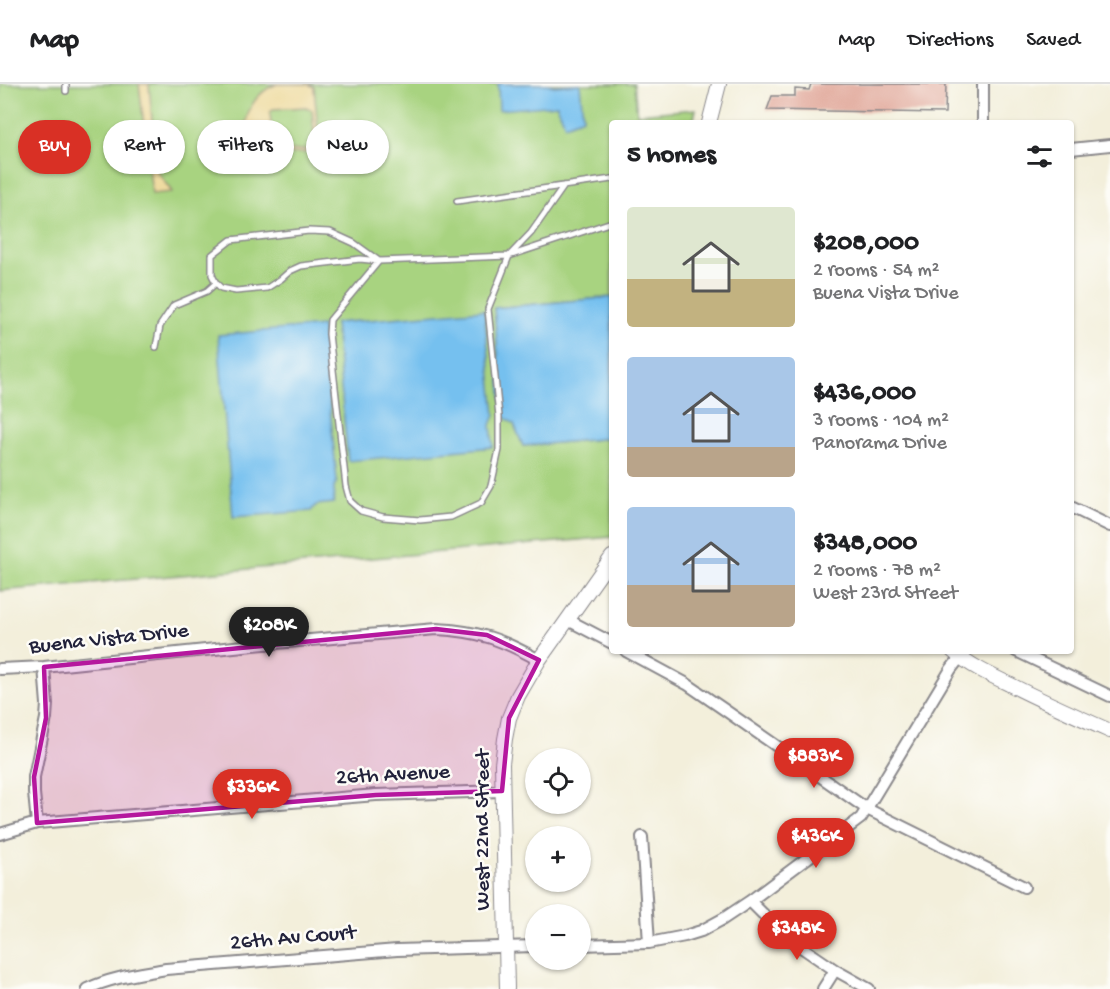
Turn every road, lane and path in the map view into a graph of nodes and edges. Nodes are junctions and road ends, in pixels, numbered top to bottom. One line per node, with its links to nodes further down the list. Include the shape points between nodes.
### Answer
1 (66, 84): 4 (lane)
2 (719, 84): 5 (street)
3 (983, 84): 6 (street)
4 (66, 91)
5 (710, 120)
6 (983, 120)
7 (1110, 145): 8 (street)
8 (1074, 149)
9 (609, 179): 10 (lane)
10 (564, 186): 11 (lane); 13 (lane, via 531,233)
11 (457, 201)
12 (609, 223): 13 (lane)
13 (508, 256): 14 (lane); 14 (lane, via 488,309 499,416 499,450 492,486 481,503 451,518 420,520 382,518 361,511 350,501 346,486 330,320)
14 (379, 261): 15 (lane, via 360,259 301,266 267,288 236,291); 15 (lane, via 330,232 231,240 212,255)
15 (216, 283): 16 (lane, via 174,305 160,326)
16 (156, 347)
17 (1074, 508): 18 (street)
18 (1110, 526)
19 (609, 561): 20 (street, West 22nd Street)
20 (568, 620): 21 (street); 26 (street, West 22nd Street)
21 (609, 642)
22 (632, 654): 32 (street, via 687,684)
23 (958, 654): 32 (street)
24 (960, 654): 30 (street, via 986,673)
25 (1022, 654): 29 (street)
26 (539, 660): 27 (street, Buena Vista Drive, via 487,635 436,629); 31 (street, West 22nd Street, via 509,718)
27 (44, 667): 28 (street, Buena Vista Drive); 33 (street, via 46,718 34,777)
28 (0, 669)
29 (1110, 696)
30 (1110, 731)
31 (502, 791): 33 (street, 26th Avenue, via 376,795); 41 (street, West 22nd Street)
32 (867, 808): 36 (street); 37 (street, via 861,818)
33 (37, 824): 34 (street, 26th Avenue)
34 (0, 834)
35 (642, 837): 38 (street)
36 (1024, 887)
37 (750, 902): 38 (street, via 701,932); 42 (street, via 785,936)
38 (649, 943): 39 (street)
39 (591, 945)
40 (525, 946): 41 (street, 26th Av Court)
41 (506, 947): 43 (street, 26th Av Court, via 397,950 166,969 101,982); 44 (street, West 22nd Street)
42 (835, 970): 45 (street); 46 (street)
43 (87, 989)
44 (507, 989)
45 (822, 989)
46 (869, 989)

